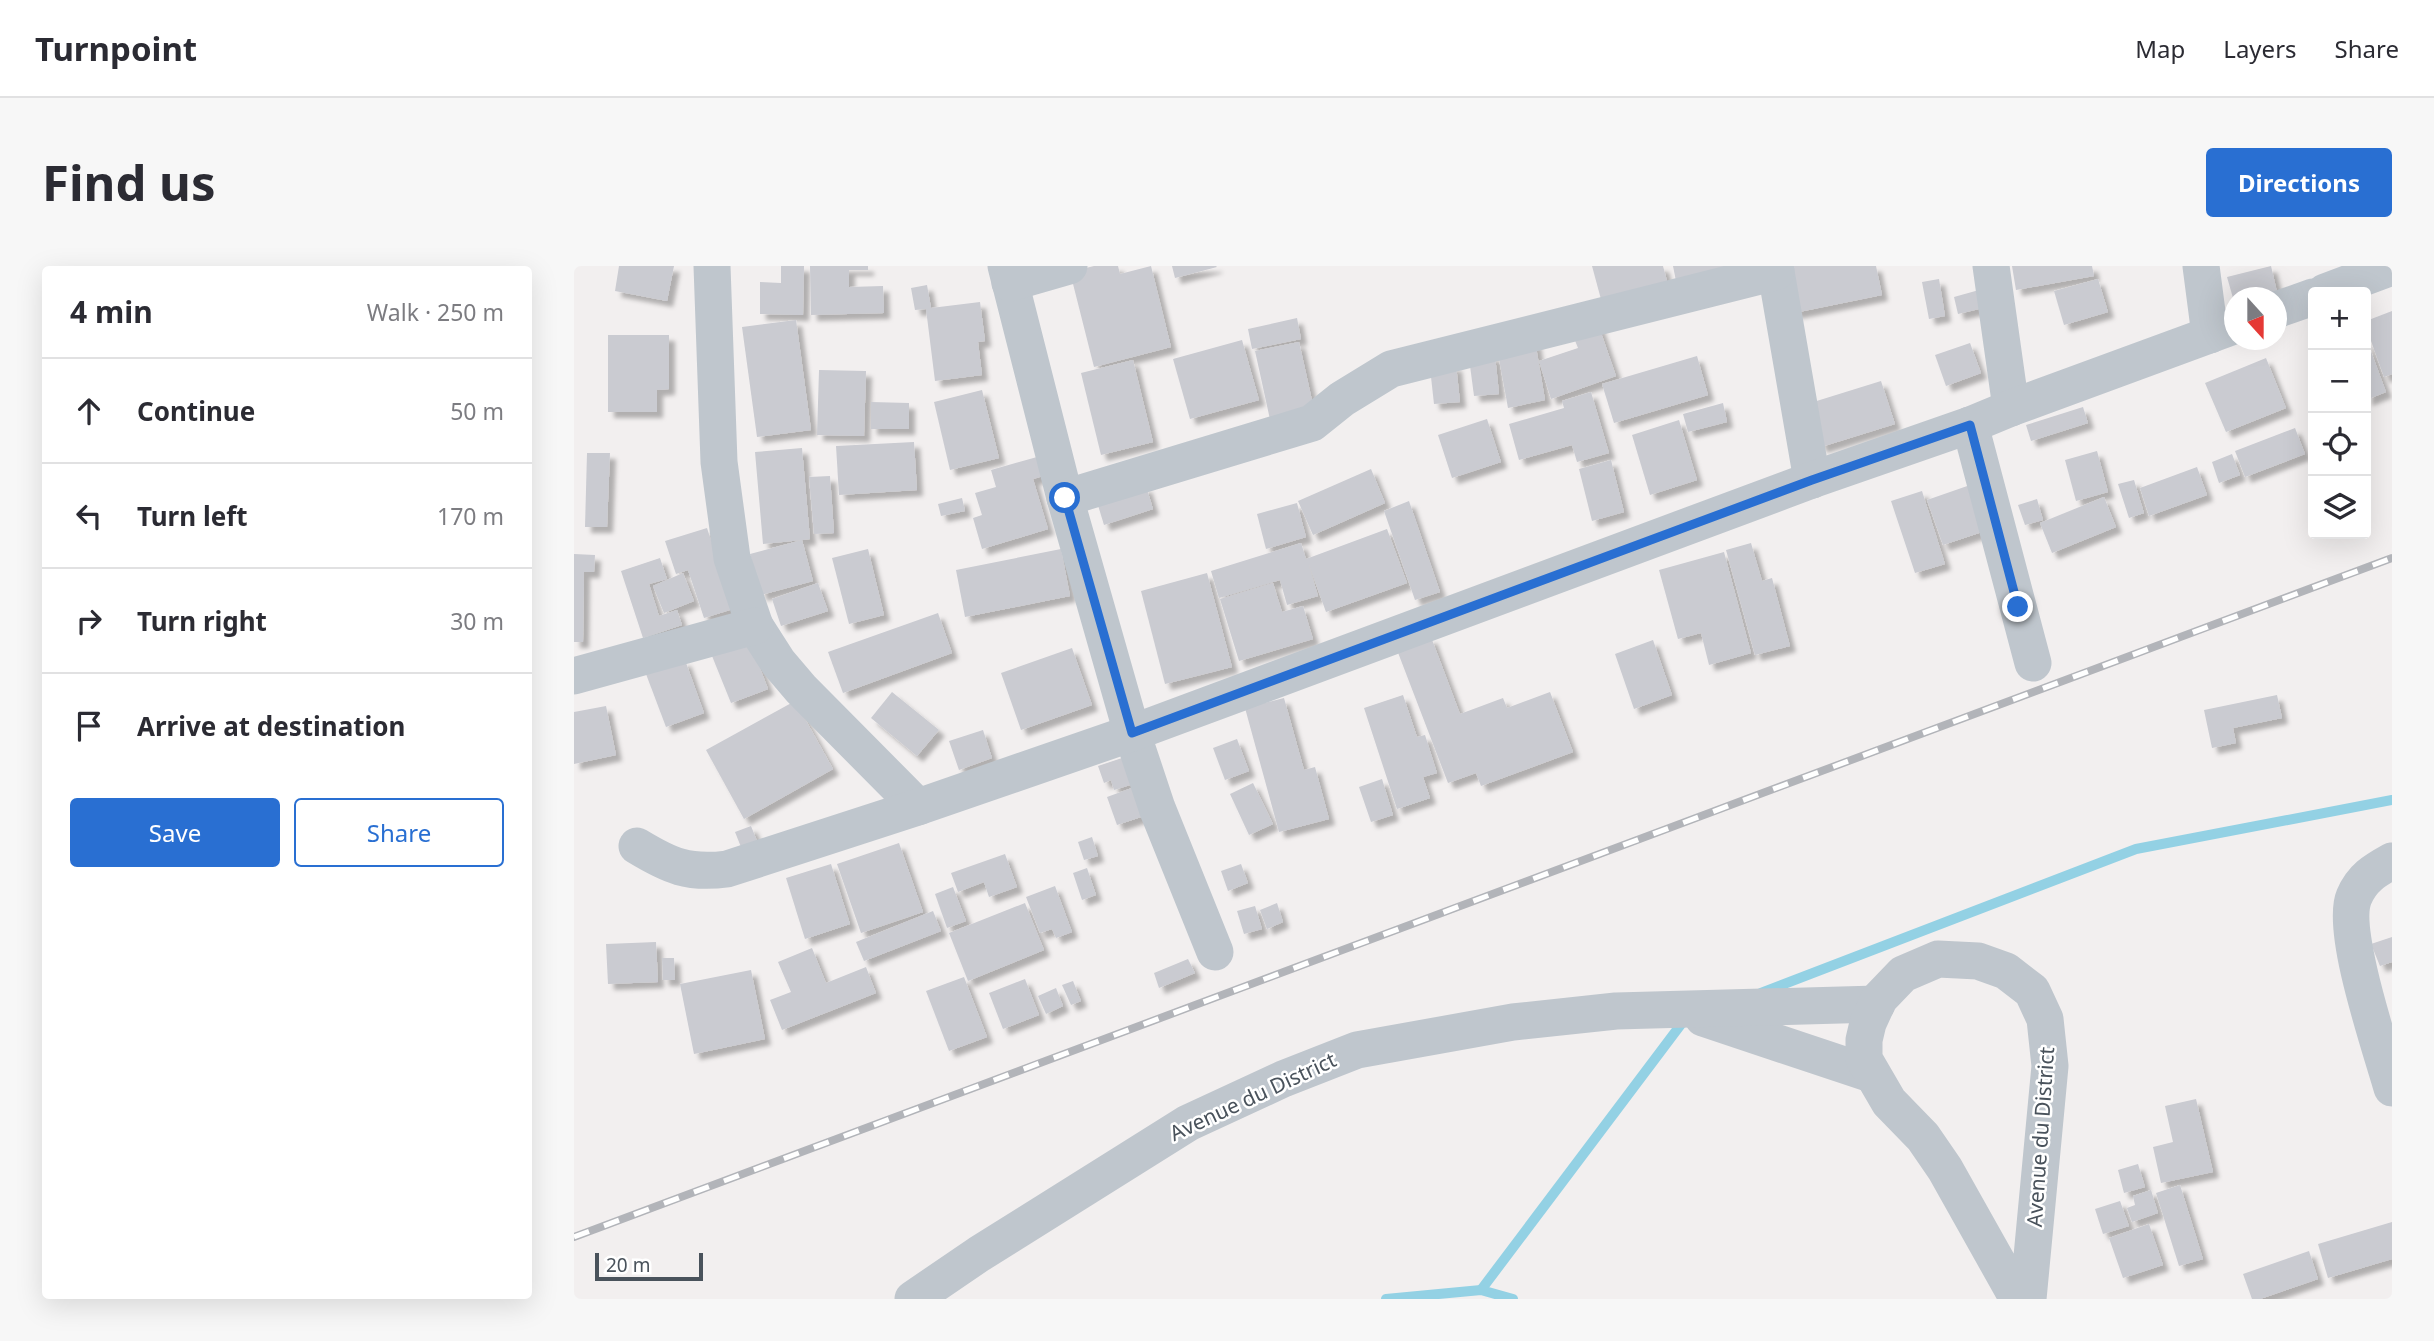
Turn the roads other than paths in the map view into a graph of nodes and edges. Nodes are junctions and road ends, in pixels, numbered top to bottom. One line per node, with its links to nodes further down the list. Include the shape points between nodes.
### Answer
1 (712, 266): 16 (street, via 719,462 732,558)
2 (1069, 266): 7 (street)
3 (1991, 266): 12 (street)
4 (2201, 266): 11 (street)
5 (2392, 267): 8 (street)
6 (1775, 269): 14 (street); 15 (street, via 1391,369 1303,426)
7 (1008, 274): 15 (street)
8 (2338, 287)
9 (2308, 299): 10 (street)
10 (2287, 306)
11 (2222, 330): 12 (street)
12 (2011, 408): 13 (street)
13 (1970, 425): 14 (street); 17 (street)
14 (1812, 480): 19 (street)
15 (1065, 498): 19 (street)
16 (755, 626): 18 (street); 20 (street, via 801,689)
17 (2033, 663)
18 (574, 676)
19 (1132, 733): 20 (street); 23 (street)
20 (918, 807): 21 (street, via 727,869 668,865)
21 (638, 846)
22 (2392, 861): 27 (street, via 2366,875 2353,899 2350,923)
23 (1215, 952)
24 (1877, 1004): 25 (street, Avenue du District); 26 (street, Avenue du District, via 1864,1040 1864,1059); 30 (street, Avenue du District, via 1903,974 1938,959 1978,961 2006,971 2032,991 2045,1019 2050,1066)
25 (1679, 1010): 26 (street, Avenue du District); 28 (street, Avenue du District, via 1616,1011 1513,1022 1357,1050 1188,1123)
26 (1871, 1074): 29 (street, Avenue du District, via 1945,1169)
27 (2392, 1087)
28 (913, 1299)
29 (2018, 1299)
30 (2028, 1299)

